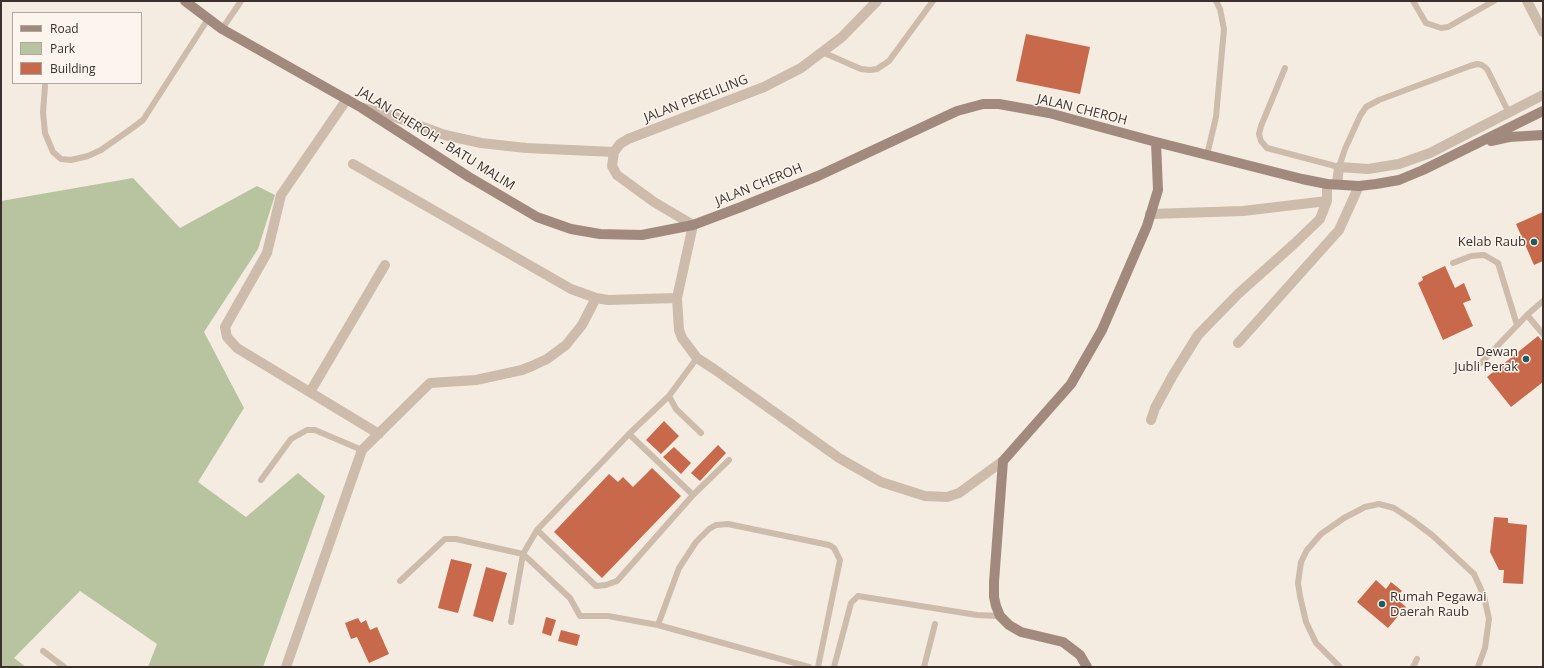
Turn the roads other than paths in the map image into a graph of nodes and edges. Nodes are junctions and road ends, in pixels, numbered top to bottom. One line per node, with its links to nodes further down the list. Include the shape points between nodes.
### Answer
1 (185, 1): 9 (main road, JALAN CHEROH - BATU MALIM)
2 (241, 1): 11 (lane)
3 (877, 1): 12 (street, JALAN PEKELILING)
4 (933, 1): 12 (lane, via 889,61 877,69 861,69)
5 (1216, 1): 24 (lane, via 1224,29 1216,117)
6 (1413, 1): 7 (lane, via 1426,23 1441,28 1448,27)
7 (1494, 1)
8 (1527, 1): 10 (street)
9 (208, 20): 11 (main road, JALAN CHEROH - BATU MALIM); 14 (lane, via 143,120 101,150 88,156 71,160 62,159 53,152 45,133 42,112)
10 (1542, 26)
11 (222, 29): 16 (main road, JALAN CHEROH - BATU MALIM)
12 (822, 52): 23 (street, JALAN PEKELILING, via 800,68 764,87 628,139)
13 (1285, 68): 26 (lane, via 1263,120 1260,141 1266,148)
14 (45, 86)
15 (1543, 95): 19 (street)
16 (347, 99): 17 (main road, JALAN CHEROH - BATU MALIM); 44 (street, via 281,195 268,253 225,327 227,337 237,348)
17 (362, 108): 23 (street, via 387,114 445,135 481,143); 32 (main road, JALAN CHEROH - BATU MALIM, via 537,217 571,229 600,234 642,235)
18 (1543, 111): 22 (main road)
19 (1509, 113): 26 (street, via 1430,153 1399,164 1368,169); 26 (lane, via 1487,69 1477,64 1470,66 1366,107)
20 (1543, 135): 22 (main road, via 1509,137)
21 (1156, 142): 24 (main road, JALAN CHEROH); 31 (main road, via 1158,190); 32 (main road, JALAN CHEROH, via 1049,113 999,104 983,104 958,111 818,176)
22 (1475, 144): 29 (main road, JALAN CHEROH, via 1399,180)
23 (614, 152): 32 (street, via 612,166 617,175 654,202)
24 (1207, 155): 27 (main road, JALAN CHEROH)
25 (353, 164): 35 (street, via 571,289)
26 (1339, 167): 28 (street)
27 (1327, 184): 28 (main road, JALAN CHEROH); 30 (street)
28 (1337, 184): 29 (main road, JALAN CHEROH)
29 (1359, 186): 41 (street, via 1339,230)
30 (1327, 201): 31 (street, via 1243,211); 46 (street, via 1320,219 1238,294 1198,335 1173,375)
31 (1150, 214): 52 (main road, via 1102,330 1071,384)
32 (693, 225): 36 (street)
33 (1453, 263): 39 (lane, via 1470,256 1484,255 1498,263)
34 (385, 265): 44 (street)
35 (596, 298): 36 (street); 48 (street, via 582,325 566,345 547,359 522,370 476,380 430,383)
36 (677, 298): 42 (street, via 680,334)
37 (1543, 302): 38 (lane)
38 (1527, 315): 39 (lane); 40 (lane)
39 (1517, 325): 43 (lane)
40 (1543, 334)
41 (1238, 343)
42 (697, 358): 45 (lane); 52 (street, via 839,458 887,484 925,496 947,497 959,493)
43 (1481, 362)
44 (310, 392): 48 (street)
45 (669, 396): 47 (lane, via 676,409); 49 (lane)
46 (1151, 420)
47 (701, 433)
48 (379, 434): 50 (street)
49 (629, 434): 54 (lane); 55 (lane)
50 (362, 450): 53 (lane, via 315,430 307,430 291,439); 65 (street)
51 (729, 460): 54 (lane)
52 (1003, 461): 58 (main road, via 994,582 994,597)
53 (261, 480)
54 (693, 495): 55 (lane, via 617,581 606,585 596,586)
55 (538, 530): 56 (lane)
56 (524, 554): 57 (lane, via 456,539 445,539); 59 (lane); 60 (lane, via 570,598 580,616 608,616)
57 (400, 581)
58 (1000, 616): 68 (lane, via 977,615 858,596 851,603); 70 (main road, via 1021,632 1063,642 1080,655)
59 (512, 622)
60 (658, 624): 66 (lane); 67 (lane, via 679,568 696,542 716,525 728,524 828,545 834,548 840,560)
61 (935, 624): 69 (lane)
62 (43, 651): 64 (lane)
63 (1417, 659): 72 (lane)
64 (64, 667)
65 (286, 667)
66 (809, 667)
67 (818, 667)
68 (834, 667)
69 (924, 667)
70 (1087, 667)
71 (1340, 667): 73 (lane, via 1316,643 1306,622 1299,590 1301,562 1307,550 1321,534 1365,507 1379,504 1394,508 1412,520 1474,574 1484,596 1489,620 1485,648)
72 (1413, 667)
73 (1478, 667)

